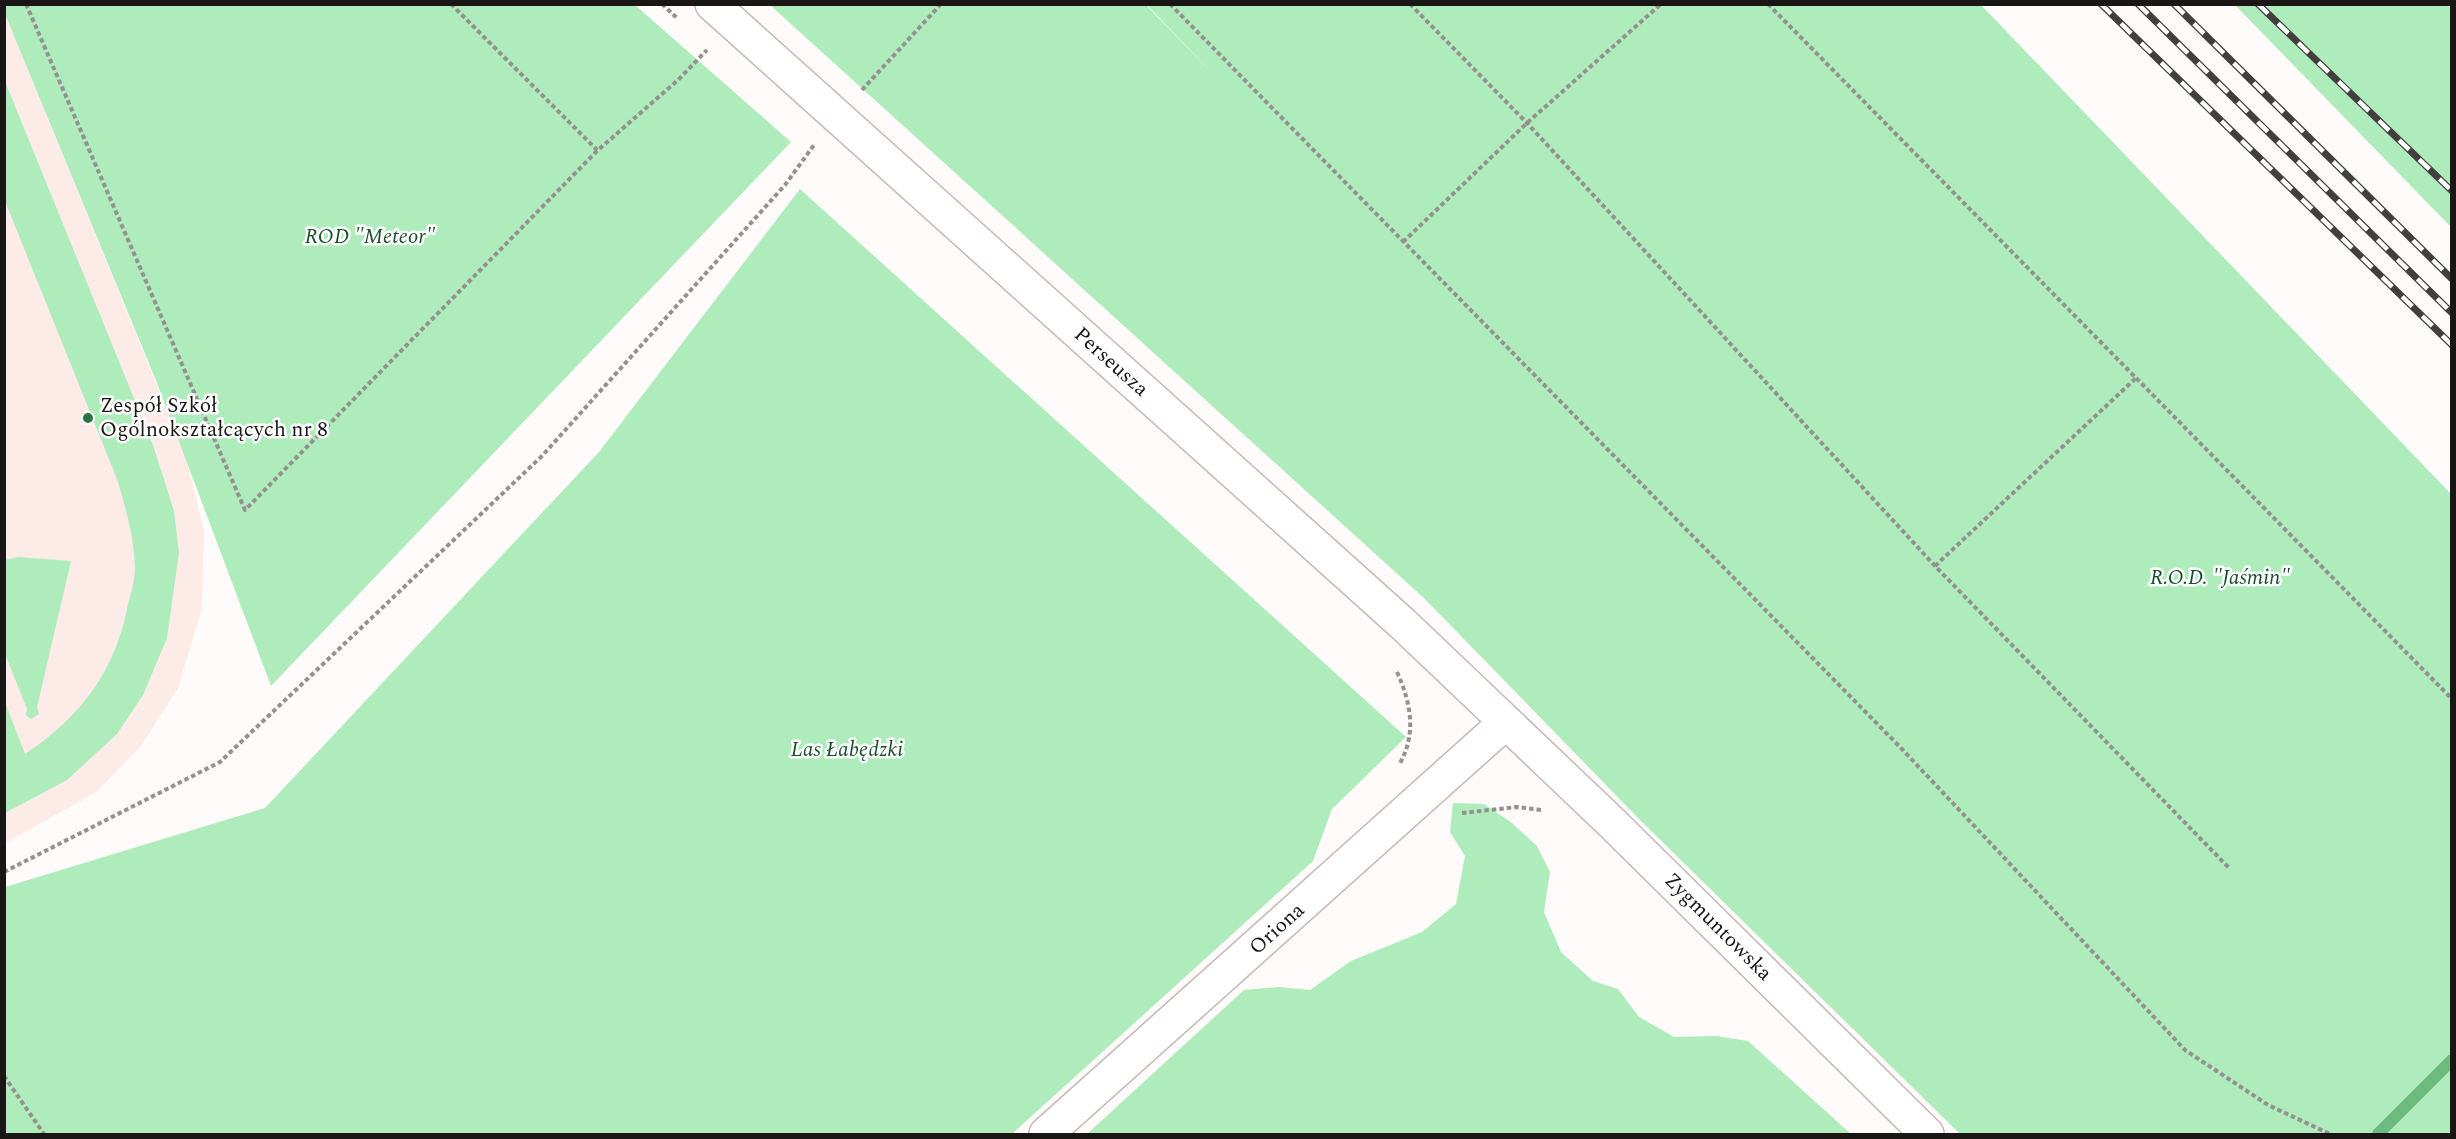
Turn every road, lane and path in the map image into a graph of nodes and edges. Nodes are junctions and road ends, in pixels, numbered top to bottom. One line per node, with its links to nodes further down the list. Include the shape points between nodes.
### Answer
1 (26, 4): 13 (path, via 245,510)
2 (451, 4): 13 (path)
3 (712, 4): 18 (street, Perseusza, via 1403,624)
4 (941, 4): 10 (path)
5 (1170, 4): 14 (path)
6 (1410, 4): 11 (path)
7 (1661, 4): 11 (path)
8 (1768, 4): 15 (path)
9 (678, 80): 13 (path)
10 (856, 97)
11 (1527, 123): 14 (path); 16 (path)
12 (816, 142): 22 (path, via 785,184 542,456 220,762)
13 (597, 151)
14 (1402, 242): 27 (path, via 1900,747 2186,1050 2268,1105)
15 (2136, 378): 16 (path); 17 (path)
16 (1935, 566): 21 (path)
17 (2451, 699)
18 (1506, 722): 25 (street, Oriona); 26 (street, Zygmuntowska)
19 (1545, 810): 20 (path, via 1517,807)
20 (1459, 813)
21 (2230, 869)
22 (4, 872)
23 (4, 1076): 24 (path)
24 (44, 1134)
25 (1046, 1134)
26 (1927, 1134)
27 (2330, 1134)

